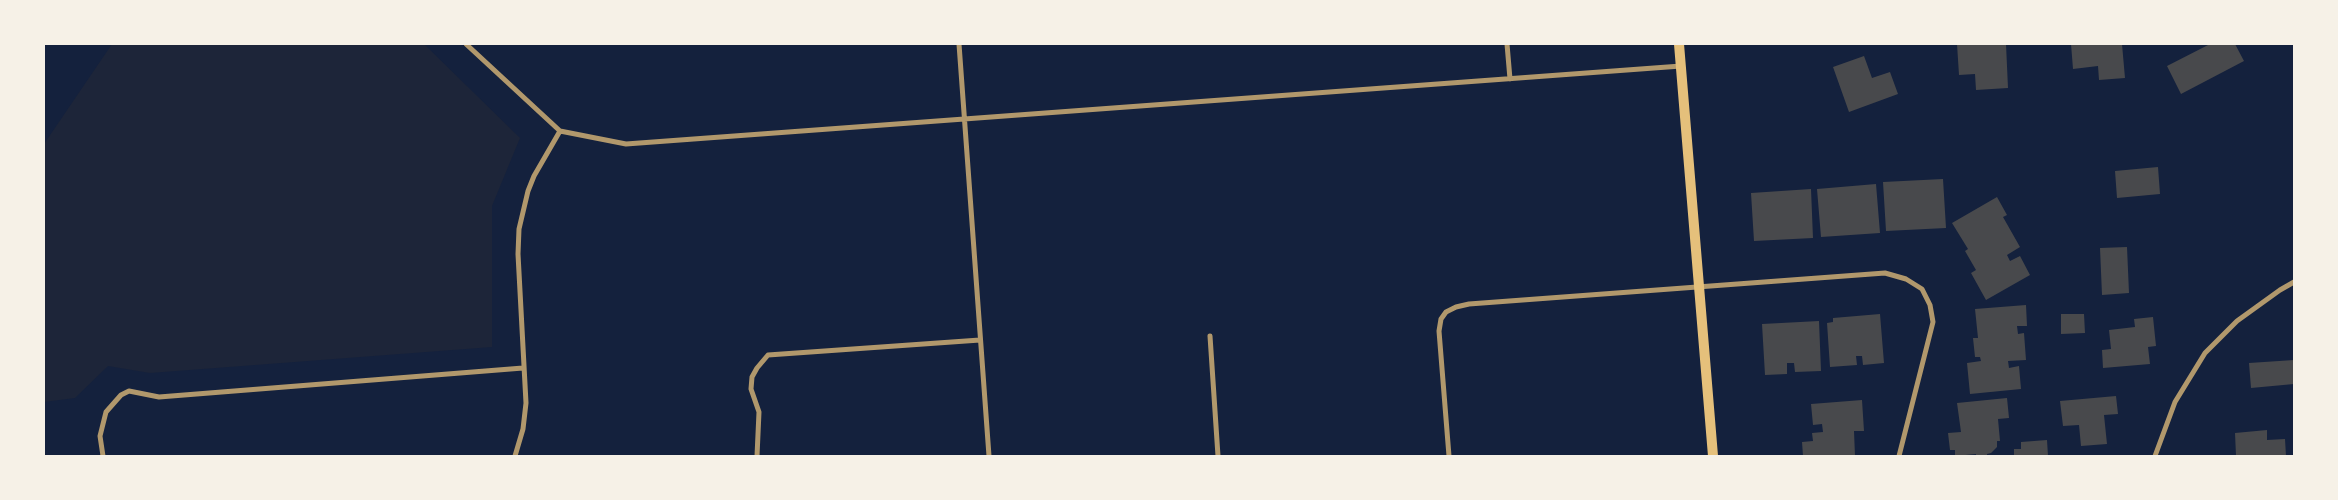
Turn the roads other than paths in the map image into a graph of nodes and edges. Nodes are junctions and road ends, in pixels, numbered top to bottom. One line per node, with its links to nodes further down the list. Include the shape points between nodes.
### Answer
1 (466, 44): 8 (street)
2 (959, 44): 7 (street)
3 (1507, 44): 6 (street)
4 (1679, 44): 5 (main road)
5 (1681, 66): 6 (street); 10 (main road)
6 (1510, 79): 7 (street)
7 (965, 120): 8 (street, via 626,144); 12 (street)
8 (560, 131): 13 (street, via 534,176 519,229)
9 (2294, 282): 22 (street, via 2237,320 2205,353 2175,402)
10 (1698, 288): 19 (street, via 1469,304 1446,312 1441,319 1440,339); 20 (main road); 21 (street, via 1885,273 1906,279 1922,289 1930,304 1933,322)
11 (1210, 336): 18 (street)
12 (980, 340): 16 (street, via 768,355 752,377 751,389 759,412); 17 (street)
13 (524, 368): 14 (street, via 159,397 129,391 106,412 101,424); 15 (street, via 526,403)
14 (104, 456)
15 (515, 456)
16 (757, 456)
17 (989, 456)
18 (1218, 456)
19 (1449, 456)
20 (1713, 456)
21 (1898, 456)
22 (2155, 456)

